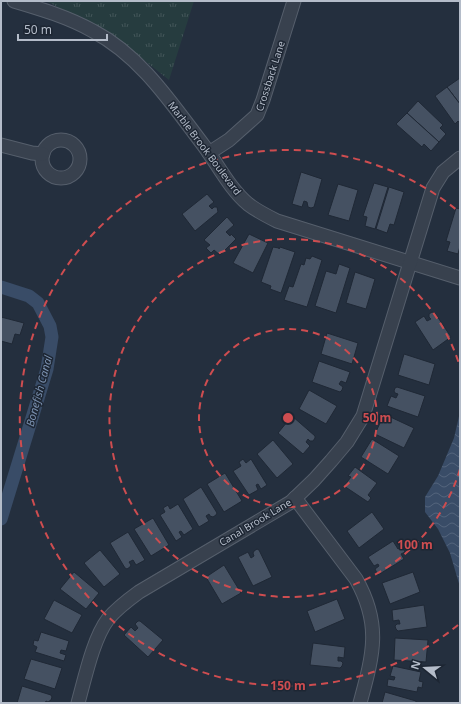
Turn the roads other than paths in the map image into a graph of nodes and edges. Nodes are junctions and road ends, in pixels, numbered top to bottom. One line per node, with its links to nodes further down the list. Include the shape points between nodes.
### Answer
1 (14, 1): 4 (street, Marble Brook Boulevard, via 73,21 117,46 160,89)
2 (294, 1): 4 (street, Crossback Lane, via 264,100 257,115 229,140)
3 (1, 145): 5 (street)
4 (209, 153): 7 (street, Marble Brook Boulevard, via 234,189 248,204 263,213 284,223)
5 (43, 154)
6 (460, 158): 7 (street, Canal Brook Lane, via 443,172 433,188)
7 (411, 263): 8 (street, Marble Brook Boulevard); 9 (street, Canal Brook Lane, via 363,416 331,461)
8 (460, 278)
9 (295, 498): 10 (street, Canal Brook Lane, via 120,606 108,620 97,641); 11 (street, via 364,592 372,622 373,651)
10 (78, 703)
11 (360, 703)

